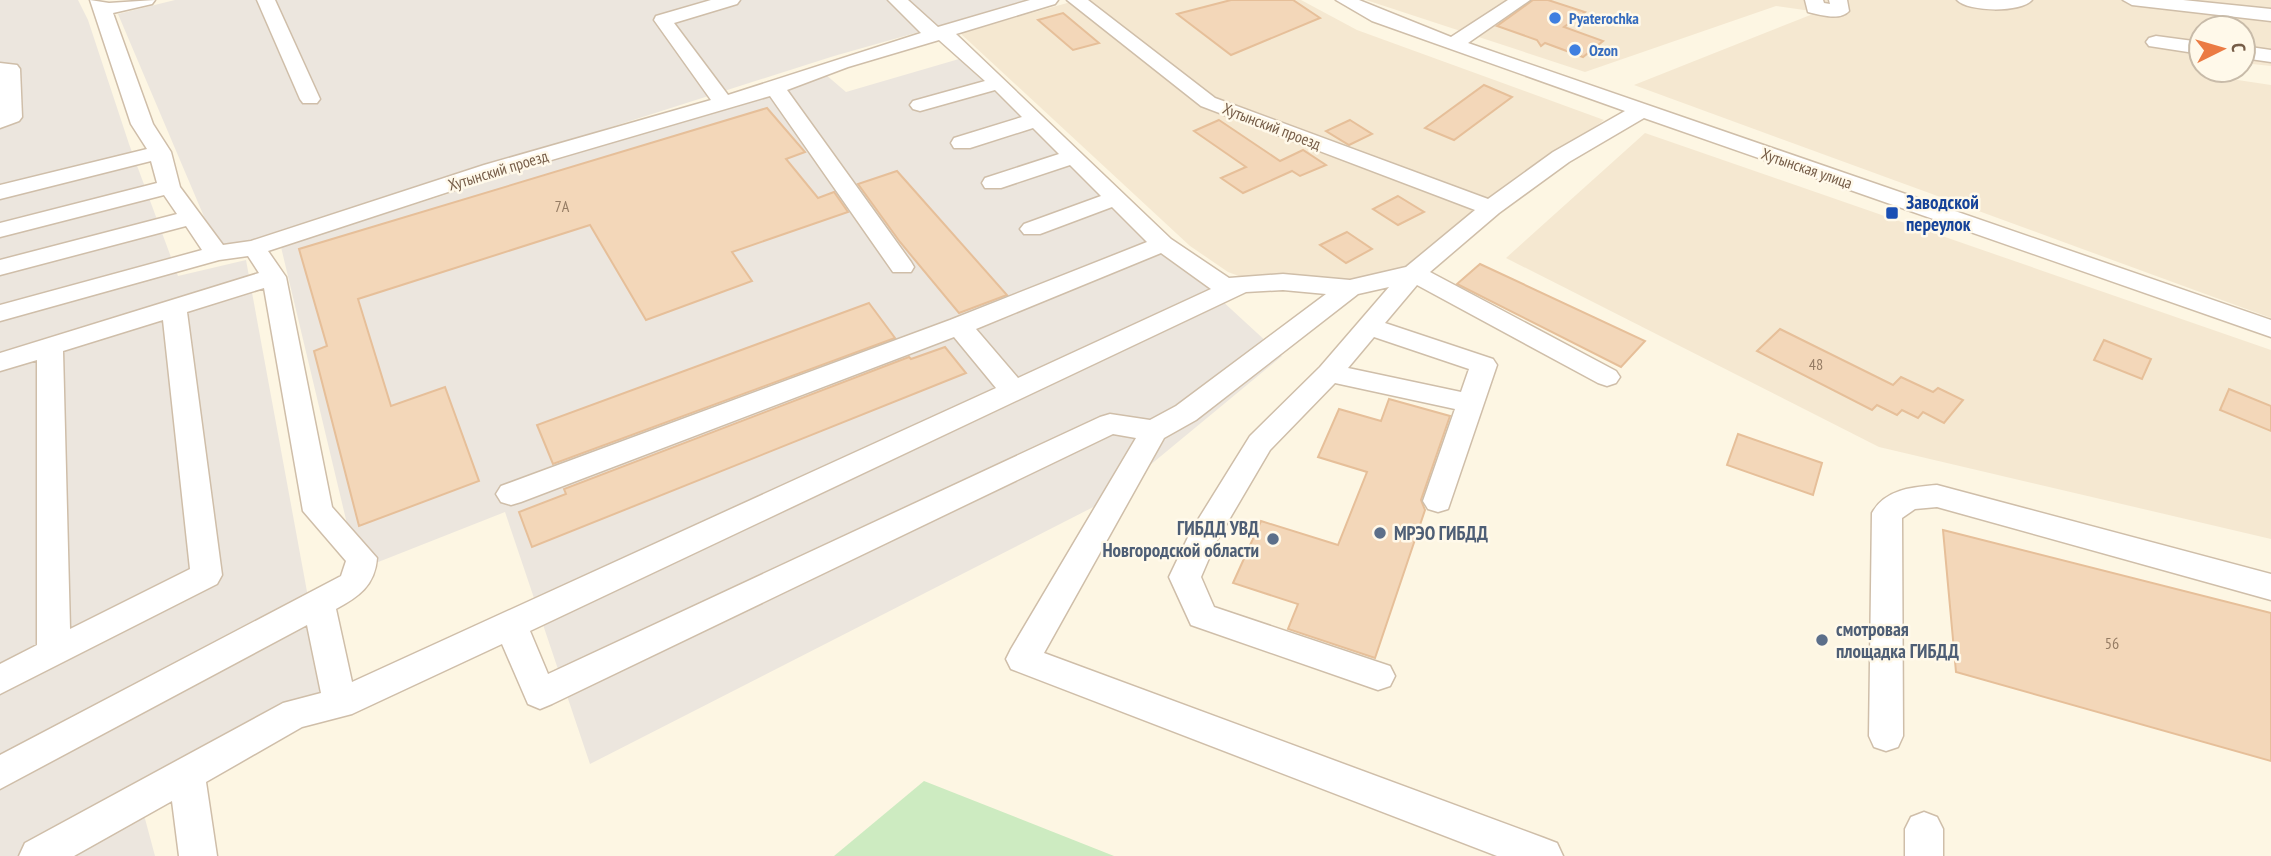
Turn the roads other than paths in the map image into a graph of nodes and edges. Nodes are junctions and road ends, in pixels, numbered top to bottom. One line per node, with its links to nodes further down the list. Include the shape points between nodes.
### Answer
1 (146, 0): 15 (street)
2 (266, 0): 25 (street)
3 (731, 0): 26 (street, via 663,20)
4 (897, 0): 18 (street)
5 (985, 0): 16 (street)
6 (1049, 0): 16 (street, Хутынский проезд)
7 (1076, 0): 38 (street, Хутынский проезд, via 1208,102)
8 (1345, 0): 20 (street, Хутынская улица)
9 (1521, 0): 20 (street)
10 (1814, 0): 11 (street, via 1815,8 1840,10)
11 (1838, 0)
12 (1966, 0): 13 (street, via 2012,5)
13 (2023, 0)
14 (2132, 0): 17 (street)
15 (102, 5): 32 (street, via 142,124)
16 (1002, 14): 18 (street, Хутынский проезд)
17 (2271, 16)
18 (939, 34): 23 (street); 24 (street, Хутынский проезд)
19 (2155, 42): 21 (street)
20 (1453, 44): 28 (street, Хутынская улица)
21 (2187, 46)
22 (0, 69): 30 (street, via 10,69 12,117)
23 (999, 83): 27 (street); 29 (street)
24 (775, 88): 26 (street, Хутынский проезд); 45 (street)
25 (310, 99)
26 (722, 101): 43 (street, Хутынский проезд)
27 (920, 105)
28 (1642, 110): 38 (street, via 1561,156); 55 (street, Хутынская улица)
29 (1036, 120): 31 (street); 33 (street)
30 (0, 122)
31 (962, 142)
32 (160, 152): 35 (street); 36 (street)
33 (1073, 157): 34 (street); 37 (street)
34 (993, 183)
35 (169, 187): 39 (street); 41 (street)
36 (0, 192)
37 (1116, 198): 40 (street); 42 (street)
38 (1491, 208): 47 (street)
39 (189, 218): 44 (street); 46 (street)
40 (1032, 229)
41 (0, 230)
42 (1163, 244): 49 (street, via 1225,286); 53 (street)
43 (254, 248): 44 (street, Хутынский проезд); 48 (street)
44 (217, 253): 52 (street, Хутынский проезд)
45 (902, 267)
46 (0, 268)
47 (1414, 273): 50 (street); 54 (street); 59 (street)
48 (274, 277): 51 (street); 66 (street, via 318,510 362,558 352,585)
49 (1245, 283): 50 (street); 60 (street)
50 (1350, 288): 62 (street, via 1186,413)
51 (174, 309): 56 (street); 68 (street, via 206,575)
52 (0, 313)
53 (959, 326): 60 (street); 63 (street)
54 (1370, 327): 58 (street); 61 (street, via 1484,365)
55 (2271, 328)
56 (50, 347): 57 (street); 68 (street)
57 (0, 362)
58 (1329, 373): 61 (street); 69 (street, via 1261,443 1202,539 1185,577 1202,616)
59 (1607, 377)
60 (1013, 390): 67 (street)
61 (1471, 403): 64 (street)
62 (1154, 431): 67 (street, via 1110,424 540,694); 77 (street, via 1023,659)
63 (511, 494)
64 (1438, 501)
65 (2271, 587): 72 (street, via 1937,496 1908,499 1887,513)
66 (318, 602): 71 (street); 73 (street)
67 (511, 625): 71 (street)
68 (54, 651): 70 (street)
69 (1378, 676)
70 (0, 680)
71 (340, 704): 74 (street, via 295,714)
72 (1886, 736)
73 (0, 773)
74 (187, 774): 75 (street); 76 (street)
75 (38, 856)
76 (198, 856)
77 (1544, 856)

